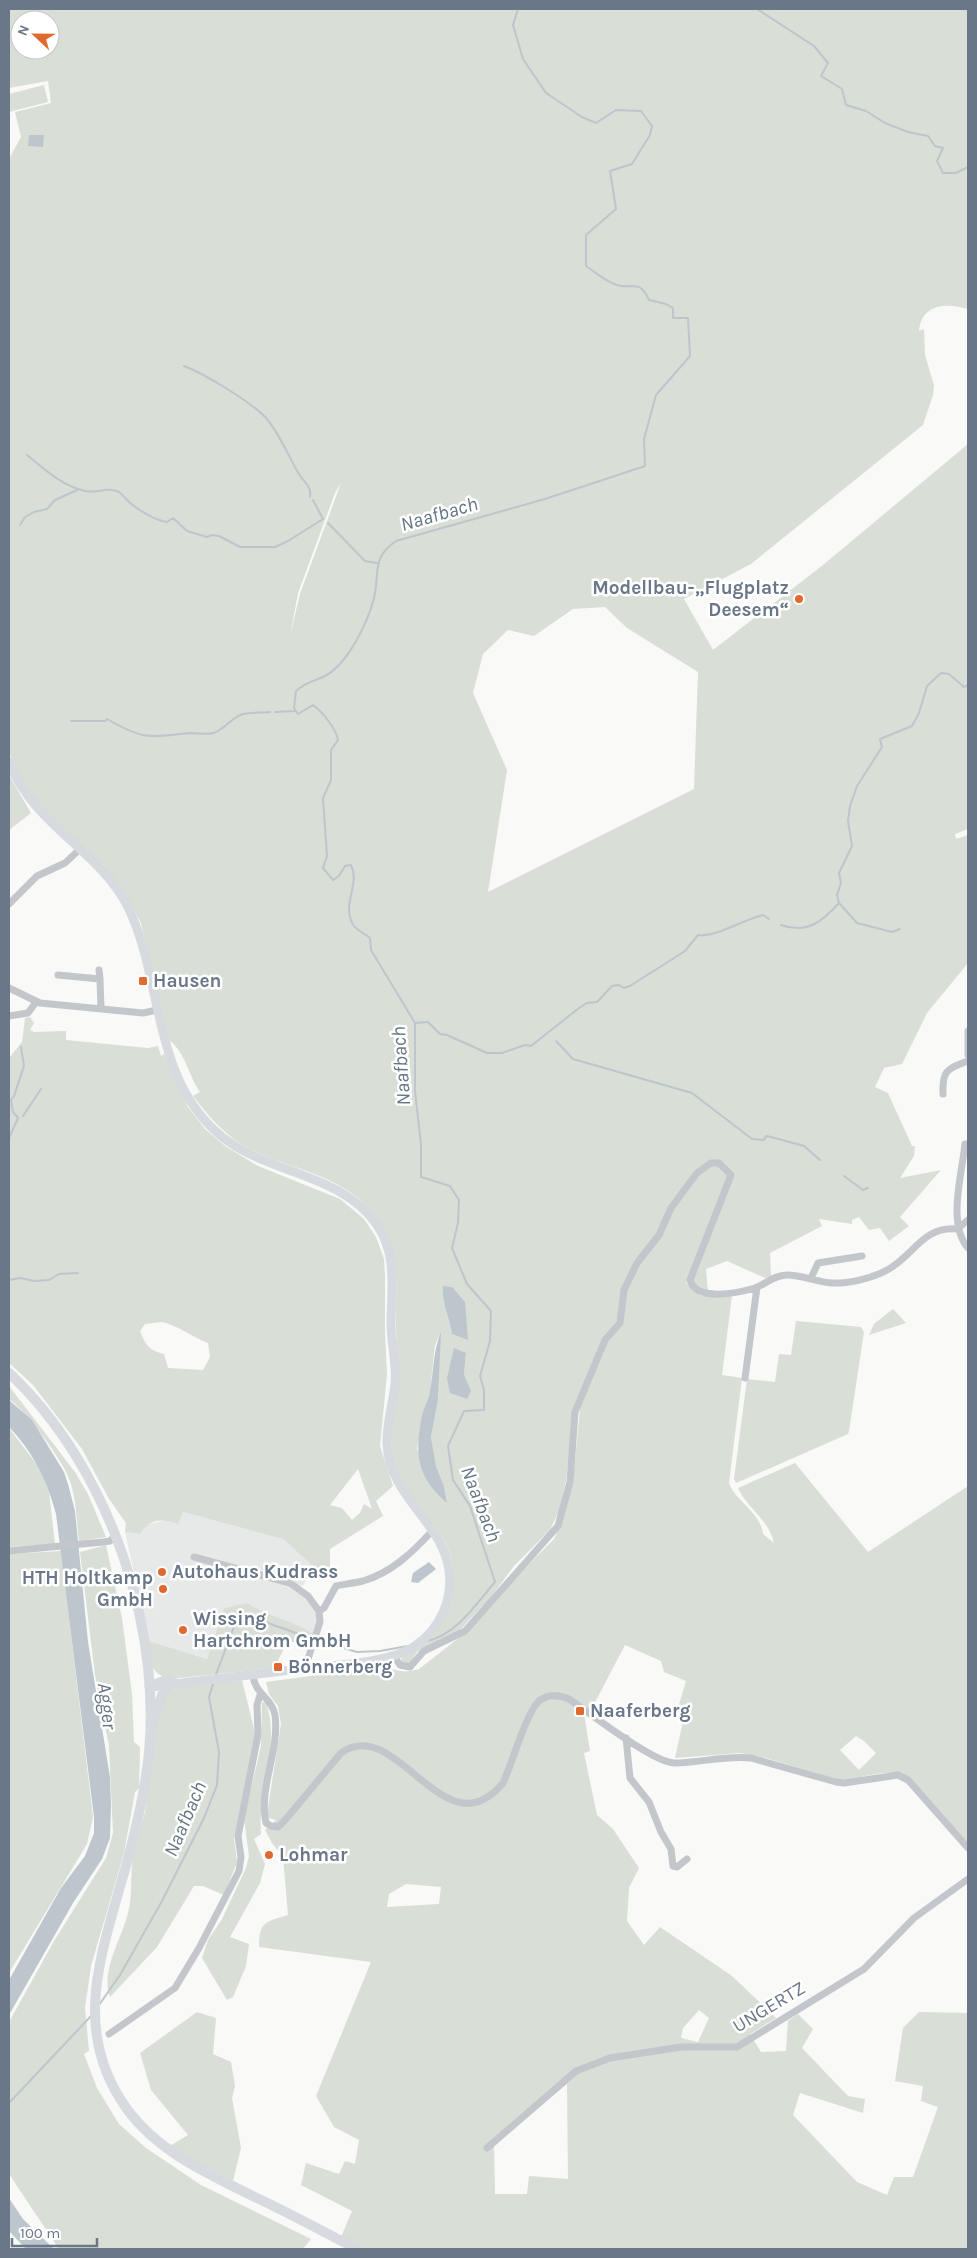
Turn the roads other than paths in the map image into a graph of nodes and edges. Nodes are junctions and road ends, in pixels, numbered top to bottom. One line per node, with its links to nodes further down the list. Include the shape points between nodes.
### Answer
1 (9, 762): 2 (street, via 25,795)
2 (80, 850): 3 (street, via 65,864 37,876); 10 (street, via 115,886 126,904 137,930)
3 (9, 904)
4 (99, 970): 6 (street)
5 (58, 976): 6 (street)
6 (100, 979): 9 (street)
7 (9, 988): 8 (street)
8 (36, 1002): 9 (street); 11 (street, via 28,1013)
9 (101, 1010): 10 (street, via 143,1013)
10 (157, 1010): 25 (street, via 177,1076 198,1111 221,1136 247,1154 338,1191 363,1208 381,1233 391,1258 393,1275 391,1325 395,1385 387,1443 398,1484)
11 (9, 1016)
12 (968, 1032): 13 (street)
13 (968, 1055)
14 (968, 1061): 15 (street, via 948,1070 942,1080)
15 (943, 1094)
16 (968, 1144): 18 (street, via 965,1144 960,1175)
17 (968, 1220): 18 (street)
18 (957, 1229): 19 (street); 21 (street, via 935,1232 888,1270 872,1276 832,1283)
19 (968, 1248)
20 (862, 1256): 21 (street, via 818,1263)
21 (811, 1278): 22 (street, via 782,1276)
22 (757, 1287): 24 (street); 32 (street, via 738,1292 700,1293 690,1283 692,1269 731,1175 720,1163 711,1163 701,1168 671,1208 659,1235 637,1263 624,1290 620,1323 605,1340 575,1412 570,1482 558,1526 464,1631 424,1651 410,1666 400,1665)
23 (9, 1373): 26 (main road, via 73,1450)
24 (745, 1378)
25 (432, 1531): 31 (street, via 409,1555 382,1574 362,1582 336,1586); 32 (street, via 448,1566 449,1589 442,1616 416,1646)
26 (116, 1535): 27 (street, via 110,1541 97,1543); 36 (main road, via 140,1615)
27 (9, 1551)
28 (194, 1557): 30 (street)
29 (258, 1570): 30 (street)
30 (264, 1576): 31 (street, via 302,1589)
31 (319, 1611): 33 (street, via 317,1633)
32 (394, 1656): 33 (street)
33 (305, 1668): 34 (street)
34 (252, 1676): 35 (street); 37 (street)
35 (174, 1684): 36 (street); 38 (main road, via 160,1702)
36 (149, 1686): 38 (main road)
37 (260, 1695): 39 (street, via 273,1705 275,1716 264,1808 266,1823 278,1827 341,1753 361,1744 380,1748 448,1799 465,1803 488,1797 503,1783 534,1706 548,1696 569,1699); 43 (street, via 258,1735 238,1836 239,1871 175,1988)
38 (150, 1737): 45 (main road, via 139,1816 103,1946 94,2003 95,2030 102,2061 128,2110 156,2140 198,2168)
39 (626, 1738): 40 (street, via 666,1762 737,1756 844,1783 898,1775 908,1780); 41 (street, via 630,1778 649,1802 671,1849 673,1866 677,1867)
40 (968, 1848)
41 (687, 1859)
42 (968, 1879): 44 (street, UNGERTZ, via 914,1918 864,1969 737,2046 681,2047 610,2058 576,2071)
43 (109, 2034)
44 (487, 2148)
45 (357, 2249)

